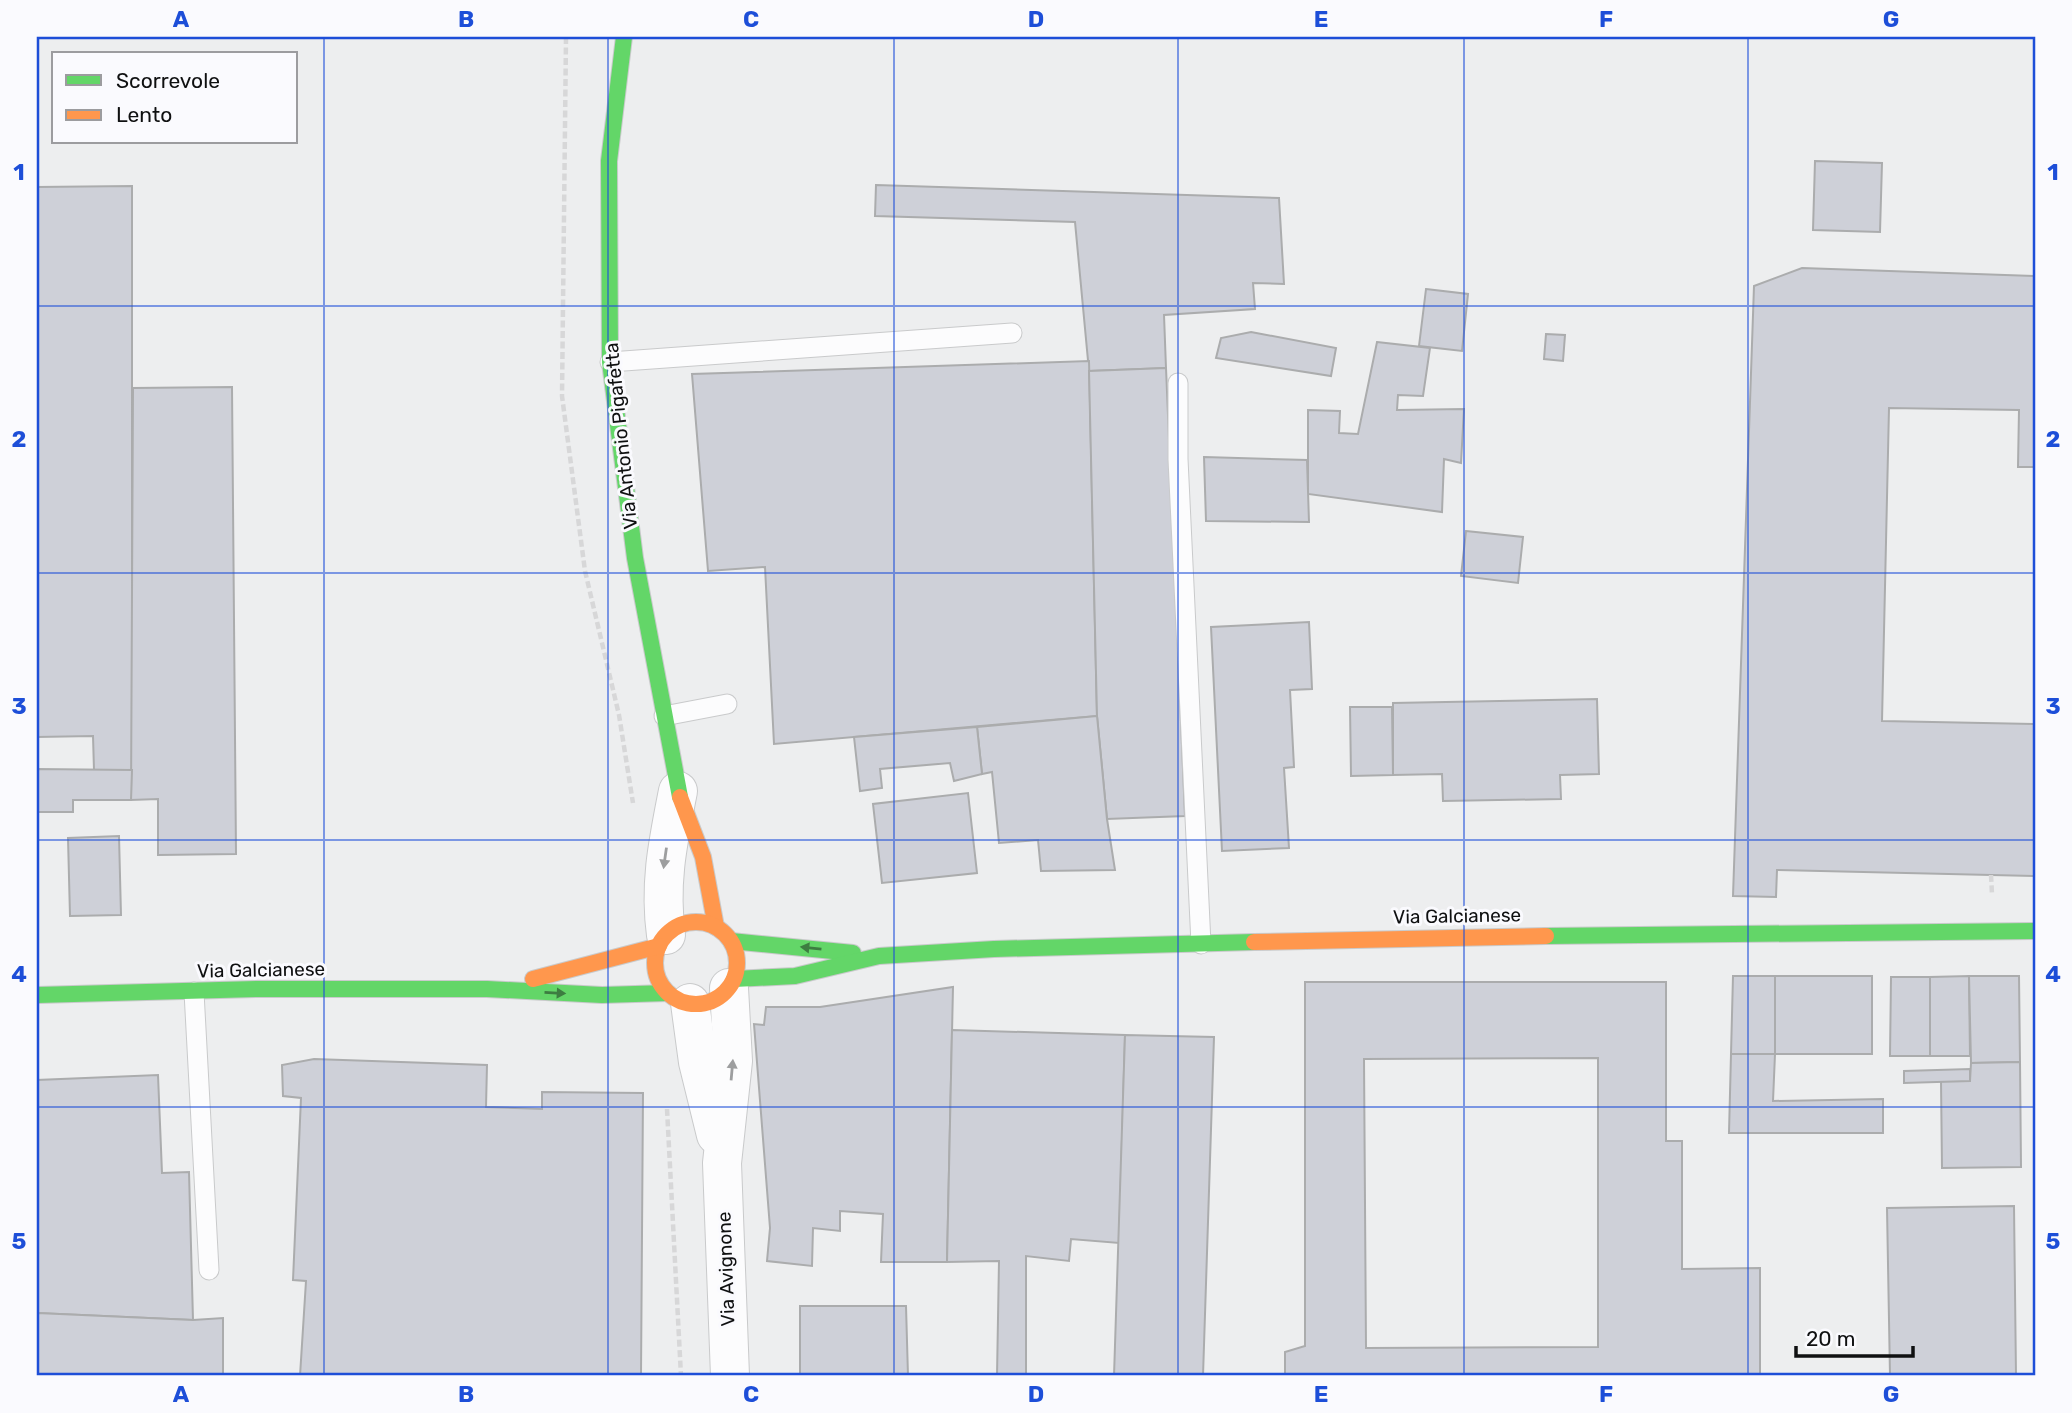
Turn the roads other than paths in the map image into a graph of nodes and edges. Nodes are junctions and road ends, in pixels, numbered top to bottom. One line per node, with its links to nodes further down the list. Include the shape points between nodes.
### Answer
1 (624, 37): 3 (street, Via Antonio Pigafetta, via 609,161)
2 (1012, 333): 3 (lane)
3 (610, 362): 6 (street, Via Antonio Pigafetta, via 635,558)
4 (1178, 383): 12 (lane)
5 (727, 704): 6 (lane)
6 (664, 716): 7 (street, Via Antonio Pigafetta)
7 (678, 791): 8 (street, Via Antonio Pigafetta, via 703,857); 10 (street, Via Antonio Pigafetta, one-way to 10, via 664,862)
8 (716, 927): 10 (street, Via Galcianese, via 690,923 677,927); 11 (street)
9 (2035, 931): 12 (street, Via Galcianese)
10 (663, 941): 15 (street, Via Galcianese, via 597,964); 18 (street, via 656,971 660,983)
11 (731, 941): 13 (street, Via Galcianese, one-way to 11); 14 (street, via 737,966)
12 (1201, 944): 13 (street, Via Galcianese, via 995,948)
13 (879, 956): 14 (street, Via Galcianese, via 795,976)
14 (732, 983): 18 (street, Via Galcianese, via 712,1001 701,1004); 19 (street, Via Avignone, one-way to 14, via 733,1061)
15 (487, 989): 16 (street, Via Galcianese); 18 (street, Via Galcianese, one-way to 18)
16 (194, 992): 17 (street, Via Galcianese); 20 (lane)
17 (37, 995)
18 (679, 998): 19 (street, Via Avignone)
19 (722, 1163): 21 (street, Via Avignone)
20 (209, 1270)
21 (730, 1376)

